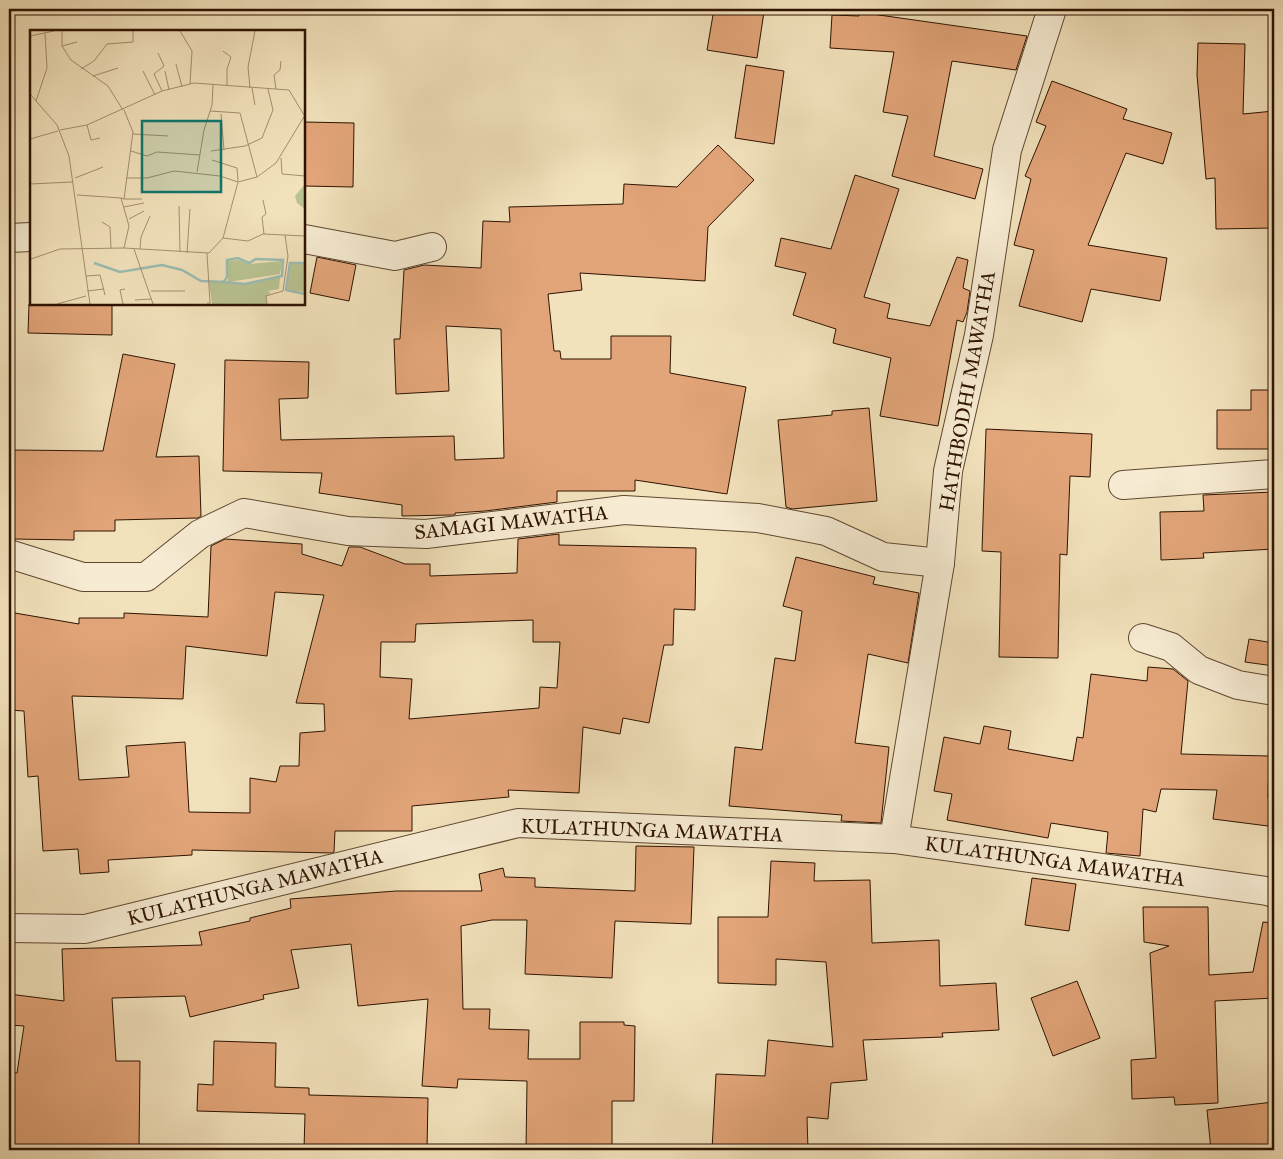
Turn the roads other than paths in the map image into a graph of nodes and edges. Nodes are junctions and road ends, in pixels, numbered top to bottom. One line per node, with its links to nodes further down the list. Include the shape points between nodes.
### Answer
1 (1052, 9): 9 (street, HATHBODHI MAWATHA, via 1007,150 980,335 948,471)
2 (30, 237): 3 (street)
3 (9, 238)
4 (305, 239): 5 (street, via 395,256)
5 (432, 247)
6 (1274, 474): 7 (street)
7 (1123, 485)
8 (9, 554): 9 (street, SAMAGI MAWATHA, via 83,577 146,577 200,534 244,513 348,531 426,534 624,510 758,518 826,531 884,556)
9 (940, 563): 12 (street, HATHBODHI MAWATHA)
10 (1143, 638): 11 (street, via 1171,647 1199,670 1238,685)
11 (1274, 691)
12 (894, 839): 13 (street, KULATHUNGA MAWATHA); 14 (street, KULATHUNGA MAWATHA, via 518,823 85,929)
13 (1274, 893)
14 (9, 928)

